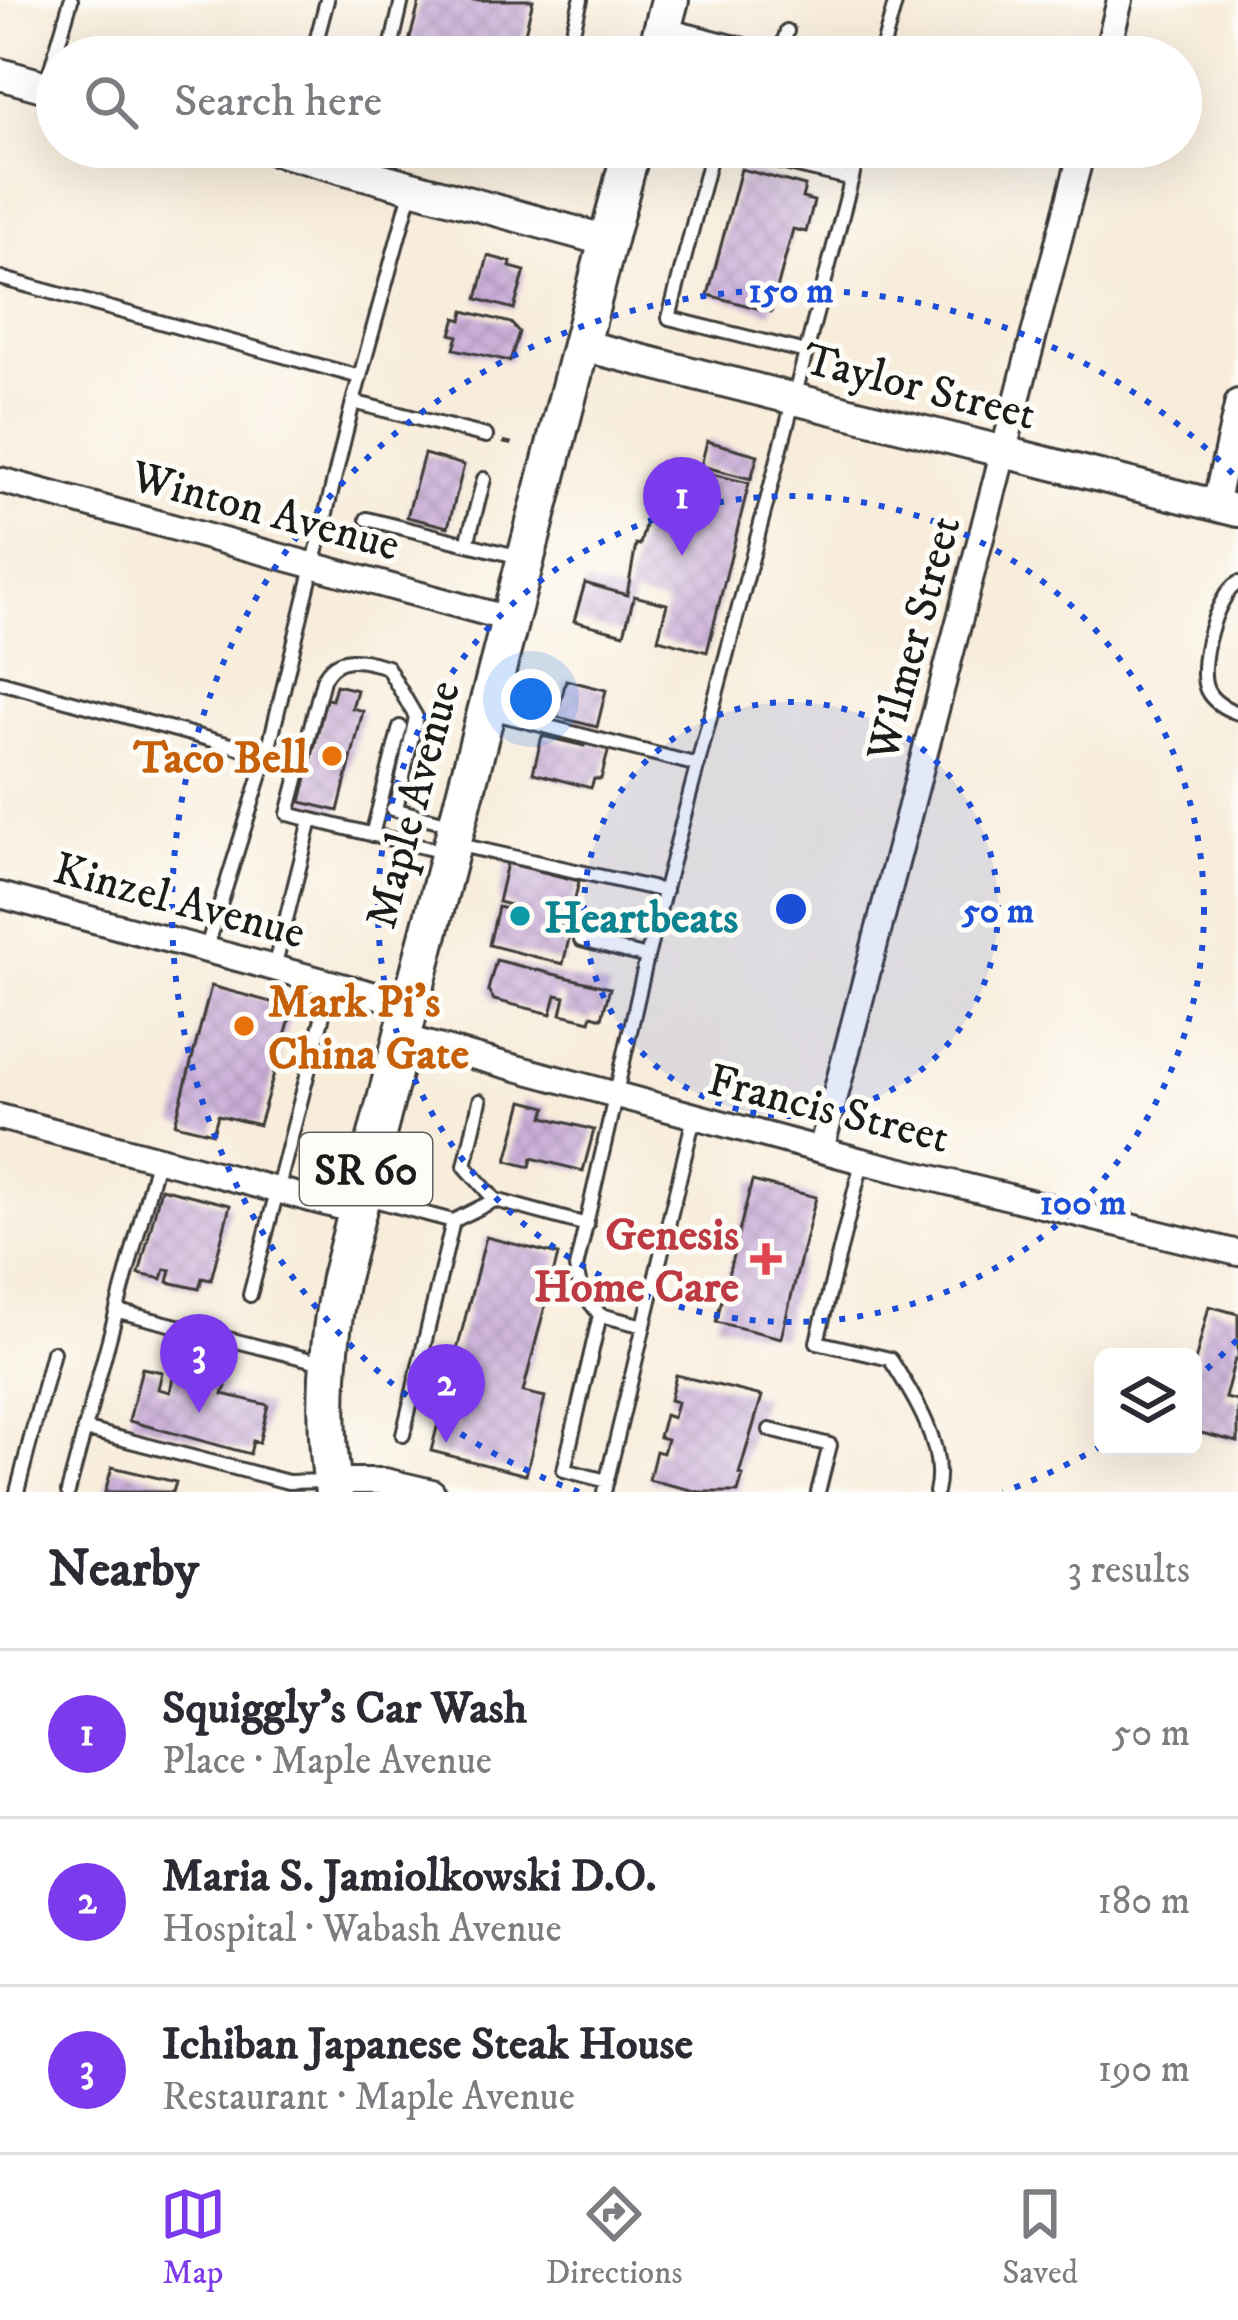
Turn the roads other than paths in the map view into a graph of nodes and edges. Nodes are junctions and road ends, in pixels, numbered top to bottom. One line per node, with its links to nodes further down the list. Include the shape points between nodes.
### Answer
1 (71, 0): 9 (lane)
2 (327, 0): 10 (lane)
3 (402, 0): 11 (lane)
4 (581, 0): 12 (lane)
5 (896, 0): 15 (lane)
6 (1120, 0): 16 (street)
7 (663, 27): 13 (lane)
8 (787, 31): 14 (lane)
9 (63, 36)
10 (318, 36)
11 (394, 36)
12 (572, 36)
13 (702, 36)
14 (785, 36)
15 (886, 36)
16 (1111, 36)
17 (0, 74): 18 (street)
18 (36, 84)
19 (365, 168): 26 (street)
20 (627, 168): 27 (main road, Maple Avenue / SR 60)
21 (709, 168): 30 (lane, via 670,318)
22 (804, 168): 25 (lane)
23 (854, 168): 25 (lane)
24 (1078, 168): 36 (street, Wilmer Street)
25 (851, 179): 30 (lane)
26 (412, 187): 27 (street); 31 (lane)
27 (608, 241): 29 (main road, Maple Avenue / SR 60)
28 (0, 278): 31 (lane)
29 (580, 345): 32 (street, Taylor Street); 42 (main road, Maple Avenue / SR 60)
30 (806, 352): 32 (lane)
31 (360, 376): 33 (lane)
32 (794, 400): 36 (street, Taylor Street); 51 (lane)
33 (353, 402): 35 (lane); 43 (lane)
34 (1238, 402): 39 (street)
35 (486, 436)
36 (1004, 451): 39 (street, Taylor Street); 69 (street, Wilmer Street)
37 (484, 479): 41 (lane)
38 (0, 481): 43 (street, Winton Avenue)
39 (1227, 508)
40 (367, 519): 41 (lane)
41 (467, 544): 42 (lane)
42 (525, 559): 45 (main road, Maple Avenue / SR 60)
43 (312, 564): 45 (street, Winton Avenue); 50 (lane)
44 (1238, 583): 48 (lane, via 1218,605 1203,671 1214,700)
45 (509, 619): 47 (main road, Maple Avenue / SR 60)
46 (0, 682): 50 (lane)
47 (485, 710): 51 (lane); 56 (main road, Maple Avenue / SR 60)
48 (1238, 713)
49 (400, 727): 52 (lane)
50 (267, 755): 60 (lane)
51 (698, 764): 57 (lane)
52 (380, 805): 53 (lane); 55 (lane)
53 (396, 809): 54 (lane, via 416,717 387,667 345,659 323,680 288,814); 56 (lane)
54 (311, 820): 55 (lane); 62 (lane)
55 (372, 835): 56 (lane)
56 (452, 840): 57 (lane); 64 (main road, Maple Avenue / SR 60)
57 (664, 891): 61 (lane)
58 (0, 895): 60 (street, Kinzel Avenue)
59 (581, 940): 61 (lane)
60 (206, 950): 62 (street, Kinzel Avenue)
61 (647, 957): 65 (lane)
62 (274, 968): 63 (street, Kinzel Avenue)
63 (332, 983): 64 (street, Kinzel Avenue); 72 (lane)
64 (405, 1020): 65 (street, Francis Street); 74 (main road, Maple Avenue / SR 60)
65 (615, 1094): 68 (street, Francis Street); 76 (lane)
66 (480, 1101): 73 (lane, via 465,1166)
67 (0, 1117): 70 (street)
68 (694, 1117): 69 (street, Francis Street); 81 (lane)
69 (821, 1150): 71 (street, Francis Street)
70 (158, 1156): 72 (street); 79 (lane)
71 (862, 1161): 77 (street, Francis Street); 93 (lane, via 817,1342 890,1359 942,1468)
72 (277, 1189): 74 (street); 78 (lane)
73 (495, 1200): 75 (lane); 76 (lane)
74 (357, 1204): 75 (lane); 83 (main road, Maple Avenue / SR 60)
75 (453, 1221): 86 (lane)
76 (587, 1225): 80 (lane, via 576,1268 581,1291)
77 (1238, 1252)
78 (250, 1295)
79 (118, 1311): 83 (lane); 84 (lane)
80 (600, 1315): 81 (lane); 88 (lane, via 564,1470)
81 (644, 1326): 88 (lane)
82 (53, 1352): 89 (lane)
83 (328, 1364): 87 (main road, Maple Avenue / SR 60)
84 (84, 1429): 87 (lane, via 288,1482); 90 (lane)
85 (770, 1430): 92 (lane, via 830,1445)
86 (403, 1435)
87 (333, 1486): 91 (street, via 385,1481)
88 (606, 1486)
89 (17, 1492)
90 (68, 1492)
91 (431, 1492)
92 (818, 1492)
93 (936, 1492)

